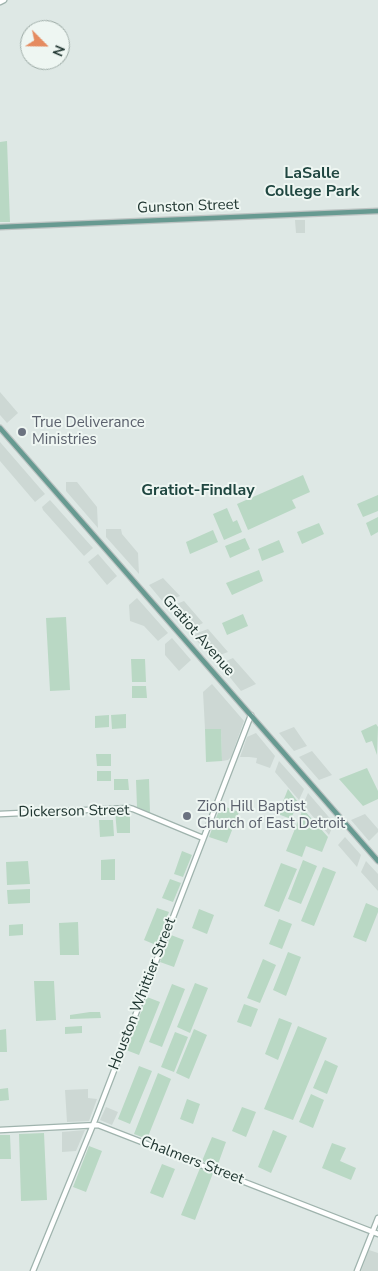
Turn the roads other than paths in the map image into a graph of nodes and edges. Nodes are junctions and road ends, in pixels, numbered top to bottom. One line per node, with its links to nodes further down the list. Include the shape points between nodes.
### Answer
1 (4, 0): 2 (street)
2 (0, 2)
3 (378, 211): 4 (main road, Gunston Street)
4 (0, 227)
5 (0, 428): 6 (main road, Gratiot Avenue)
6 (251, 715): 8 (street, Houston Whittier Street); 9 (main road, Gratiot Avenue)
7 (0, 814): 8 (street, Dickerson Street, via 129,808)
8 (204, 838): 10 (street, Houston Whittier Street)
9 (378, 861)
10 (92, 1125): 11 (street, Chalmers Street); 13 (street, Chalmers Street, via 129,1136); 15 (street, Houston Whittier Street)
11 (0, 1130)
12 (378, 1218): 13 (street)
13 (372, 1232): 14 (street, Chalmers Street); 16 (street)
14 (378, 1234)
15 (33, 1271)
16 (357, 1271)

